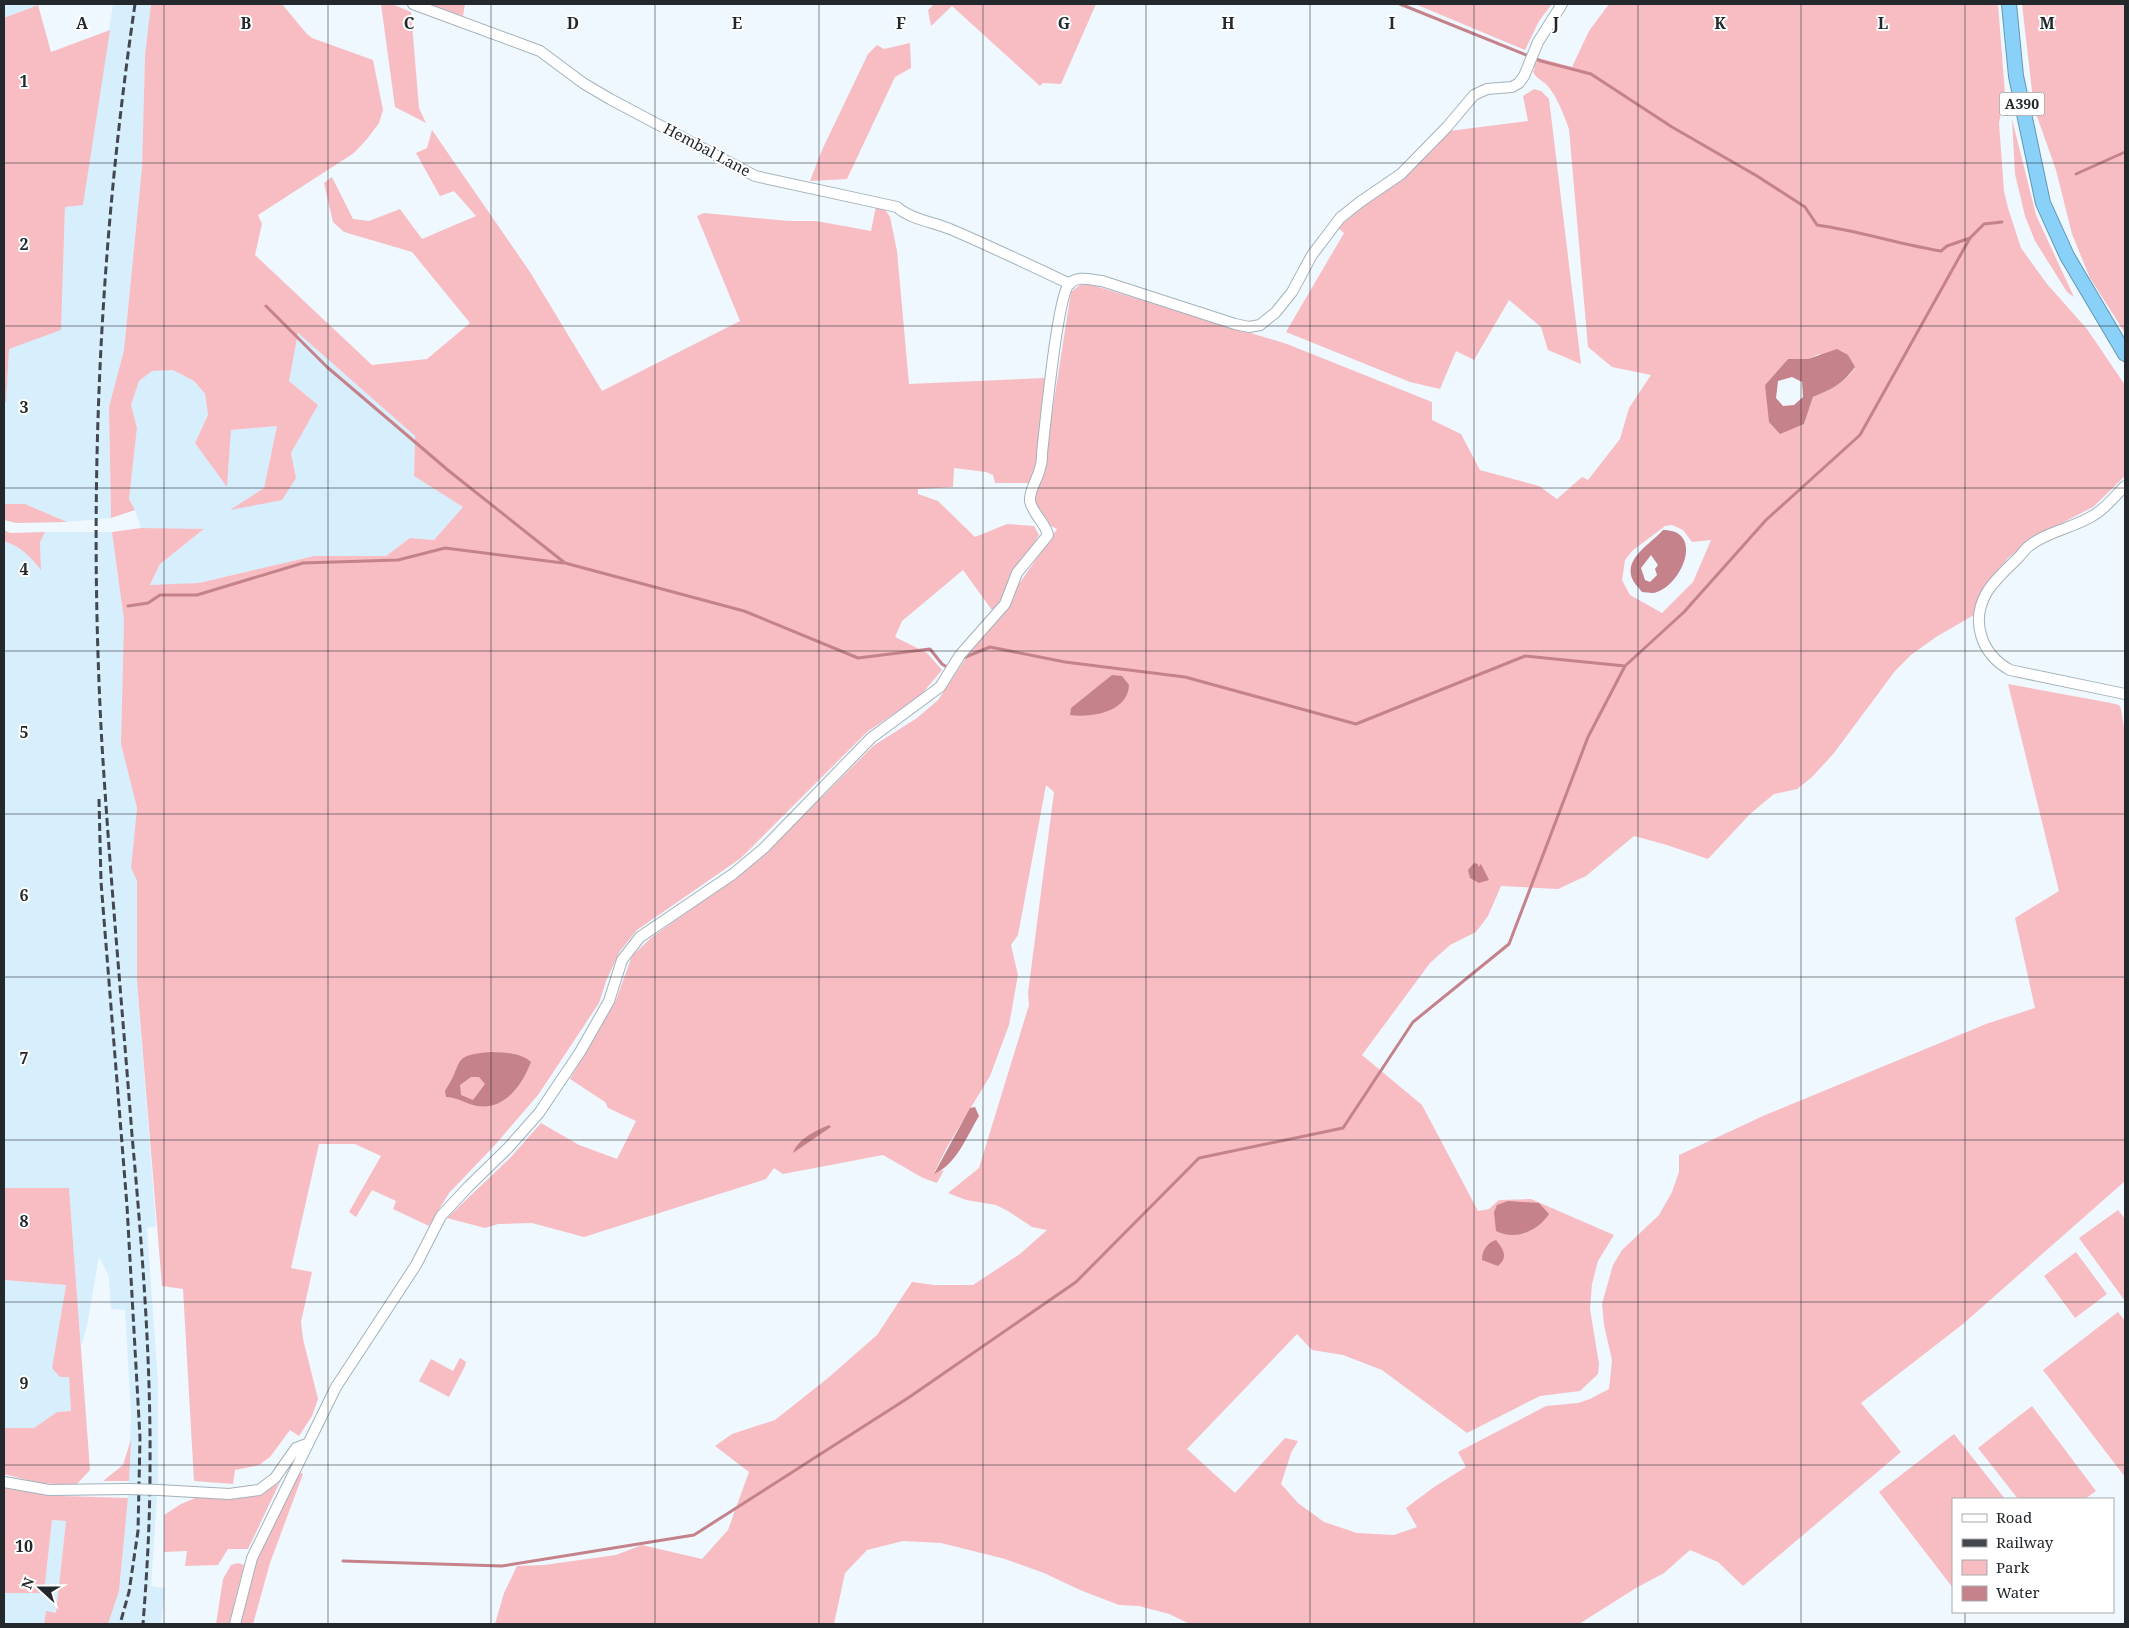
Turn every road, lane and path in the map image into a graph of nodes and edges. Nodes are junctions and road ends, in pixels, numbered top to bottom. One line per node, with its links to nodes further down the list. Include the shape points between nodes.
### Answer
1 (413, 4): 4 (street, Hembal Lane, via 540,51 610,99 755,176 897,207 904,213 972,238)
2 (1562, 4): 4 (street, via 1533,51 1519,83 1474,95 1401,174 1340,218 1312,255 1292,292 1260,325 1234,324 1102,281 1080,278)
3 (2008, 4): 5 (highway, A390, via 2016,76 2043,203 2067,256)
4 (1070, 284): 8 (street, via 1064,294 1040,468 1030,501 1048,535 1017,573 1005,604 954,664 940,687 870,738 764,848 733,874 640,937 622,960 609,1001 580,1052 539,1113 441,1216 416,1264 336,1387)
5 (2125, 354)
6 (2125, 486): 7 (street, via 2096,514 2047,535 2028,547 1988,591 1978,618 1987,650 2010,670)
7 (2125, 694)
8 (307, 1444): 9 (street, bridge, via 296,1448 275,1478 259,1490 229,1494 127,1489 50,1490); 10 (street, via 252,1558)
9 (4, 1482)
10 (235, 1624)

